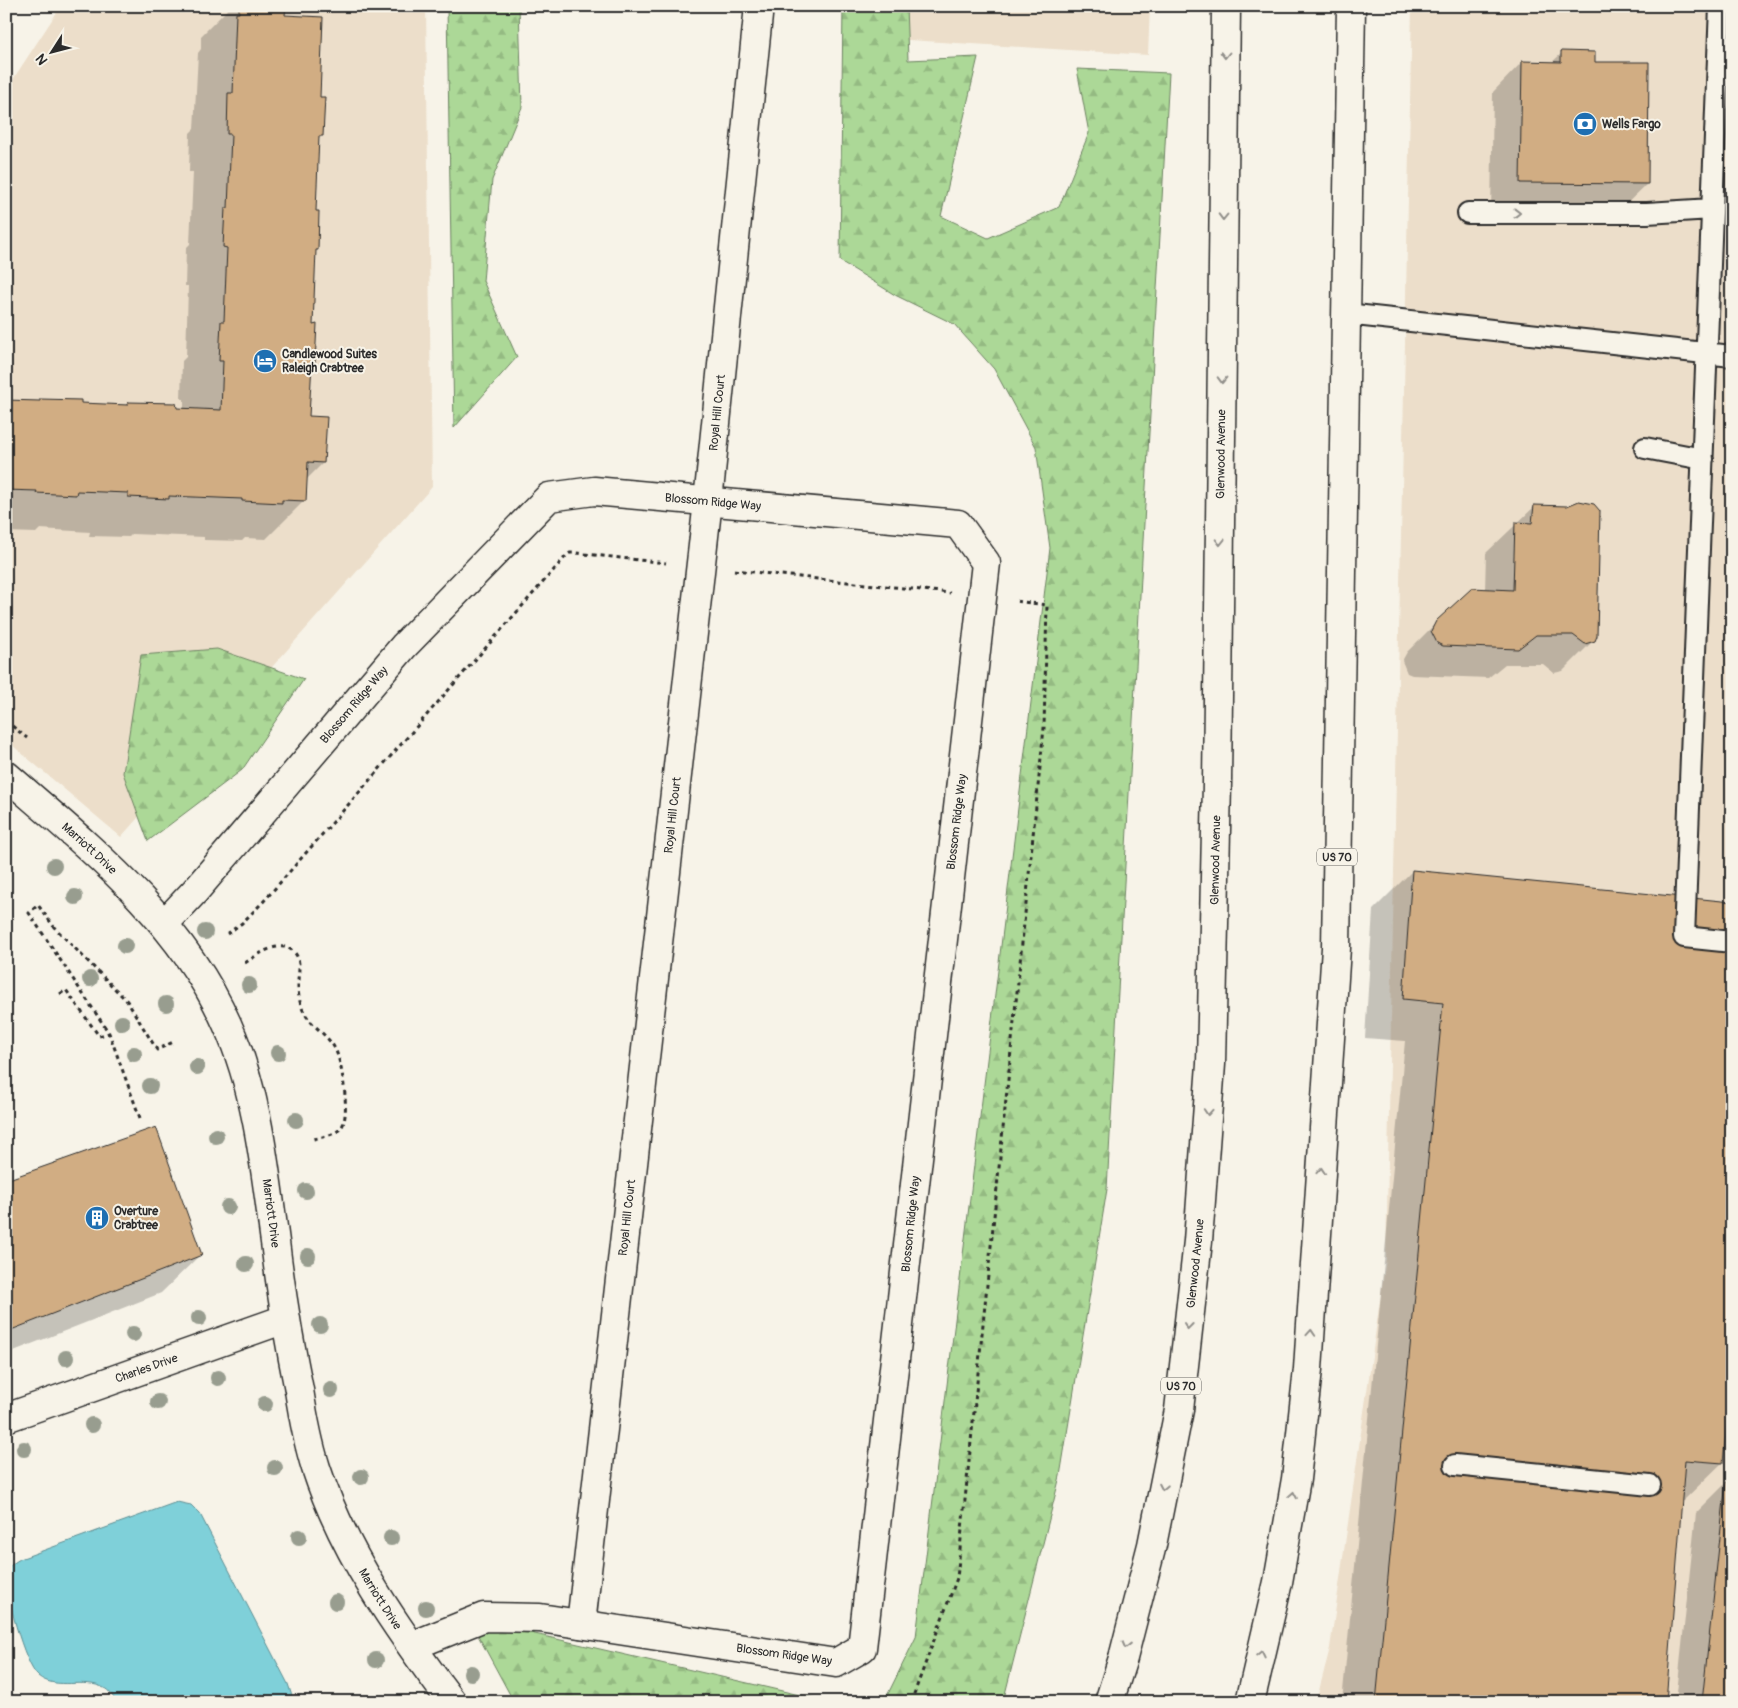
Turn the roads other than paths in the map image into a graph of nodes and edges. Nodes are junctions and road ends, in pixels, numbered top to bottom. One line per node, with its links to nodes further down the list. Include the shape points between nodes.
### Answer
1 (759, 6): 12 (main road, Royal Hill Court)
2 (1226, 6): 23 (main road, Glenwood Avenue / US 70, one-way to 23, via 1212,1064 1198,1241 1179,1410 1152,1544)
3 (1351, 6): 7 (main road, US 70)
4 (1720, 6): 5 (lane)
5 (1712, 209): 6 (lane, one-way to 5, via 1647,213); 8 (lane)
6 (1468, 213)
7 (1346, 314): 8 (lane); 24 (main road, US 70, one-way to 7, via 1278,1582 1296,1479 1308,1369 1336,948)
8 (1706, 354): 9 (lane); 11 (lane)
9 (1732, 356)
10 (1645, 448): 11 (lane)
11 (1703, 459): 15 (lane, via 1684,937)
12 (708, 501): 14 (main road, Blossom Ridge Way, via 594,491 549,497 404,646); 20 (main road, Royal Hill Court); 20 (main road, Blossom Ridge Way, via 958,524 986,563 862,1648 836,1663)
13 (6, 775): 14 (main road, Marriott Drive, via 116,872)
14 (164, 924): 16 (main road, Marriott Drive, via 200,972 227,1023 242,1063 262,1149)
15 (1732, 942)
16 (285, 1320): 17 (main road, Charles Drive); 21 (main road, Marriott Drive, via 315,1466 332,1510 356,1560)
17 (6, 1418)
18 (1455, 1465): 19 (lane)
19 (1650, 1485)
20 (581, 1624): 21 (main road, Blossom Ridge Way, via 540,1618 484,1617)
21 (412, 1646): 22 (main road, Marriott Drive)
22 (452, 1702)
23 (1109, 1702)
24 (1250, 1702)

